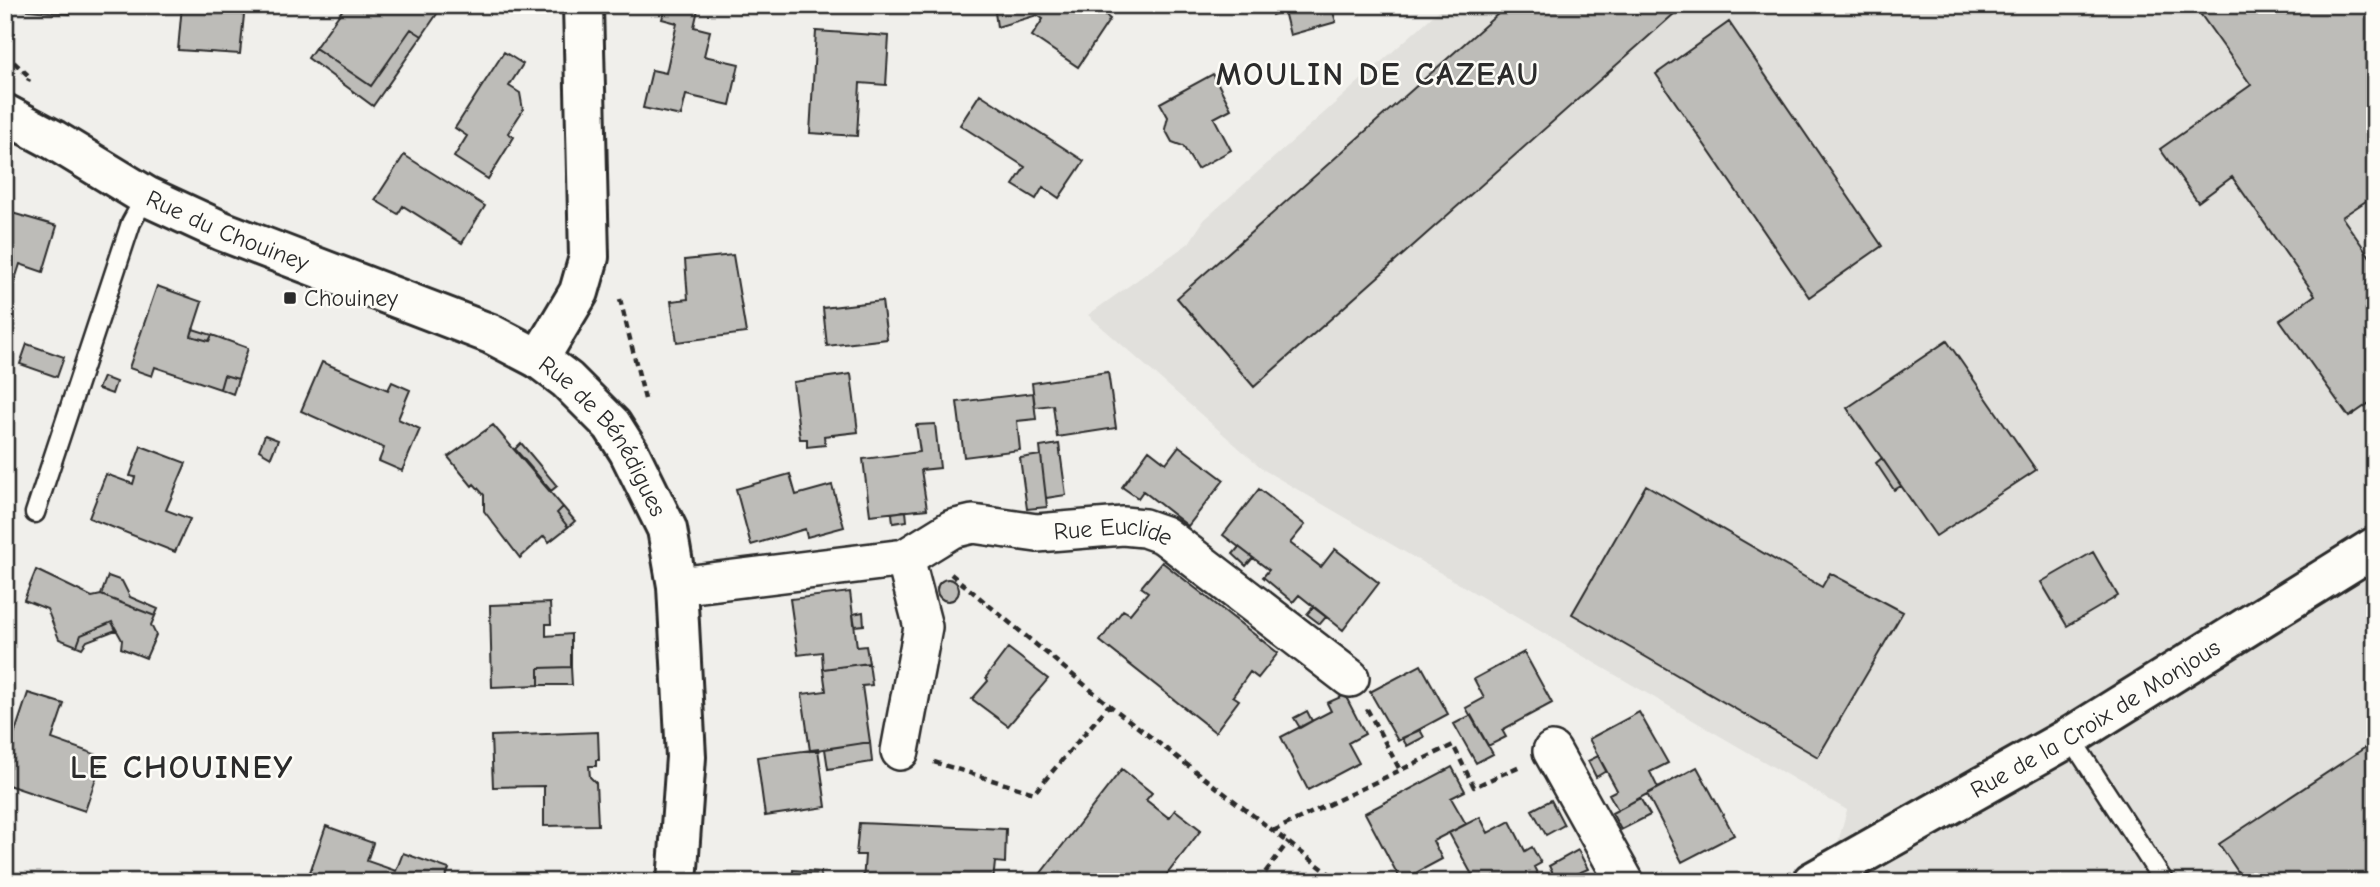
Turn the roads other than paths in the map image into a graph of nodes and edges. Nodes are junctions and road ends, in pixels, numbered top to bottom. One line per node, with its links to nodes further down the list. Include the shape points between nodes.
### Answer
1 (583, 5): 4 (street, Rue de Bénédigues, via 589,257 579,292)
2 (5, 114): 3 (street, Rue du Chouiney)
3 (146, 196): 4 (street, Rue du Chouiney, via 222,231 491,334); 5 (lane, via 131,223)
4 (538, 359): 8 (street, Rue de Bénédigues, via 567,380 612,425 629,452 667,529)
5 (34, 513)
6 (2375, 547): 10 (street, Rue de la Croix de Monjous)
7 (905, 558): 8 (street, Rue Euclide); 9 (street, Rue Euclide, via 952,528 973,524 1037,533 1144,528 1164,535); 11 (street, via 923,627)
8 (677, 586): 13 (street, Rue de Bénédigues, via 686,757)
9 (1350, 678)
10 (2070, 737): 15 (street, Rue de la Croix de Monjous); 16 (lane)
11 (900, 751)
12 (1552, 751): 14 (street)
13 (677, 882)
14 (1625, 882)
15 (1812, 882)
16 (2164, 882)

